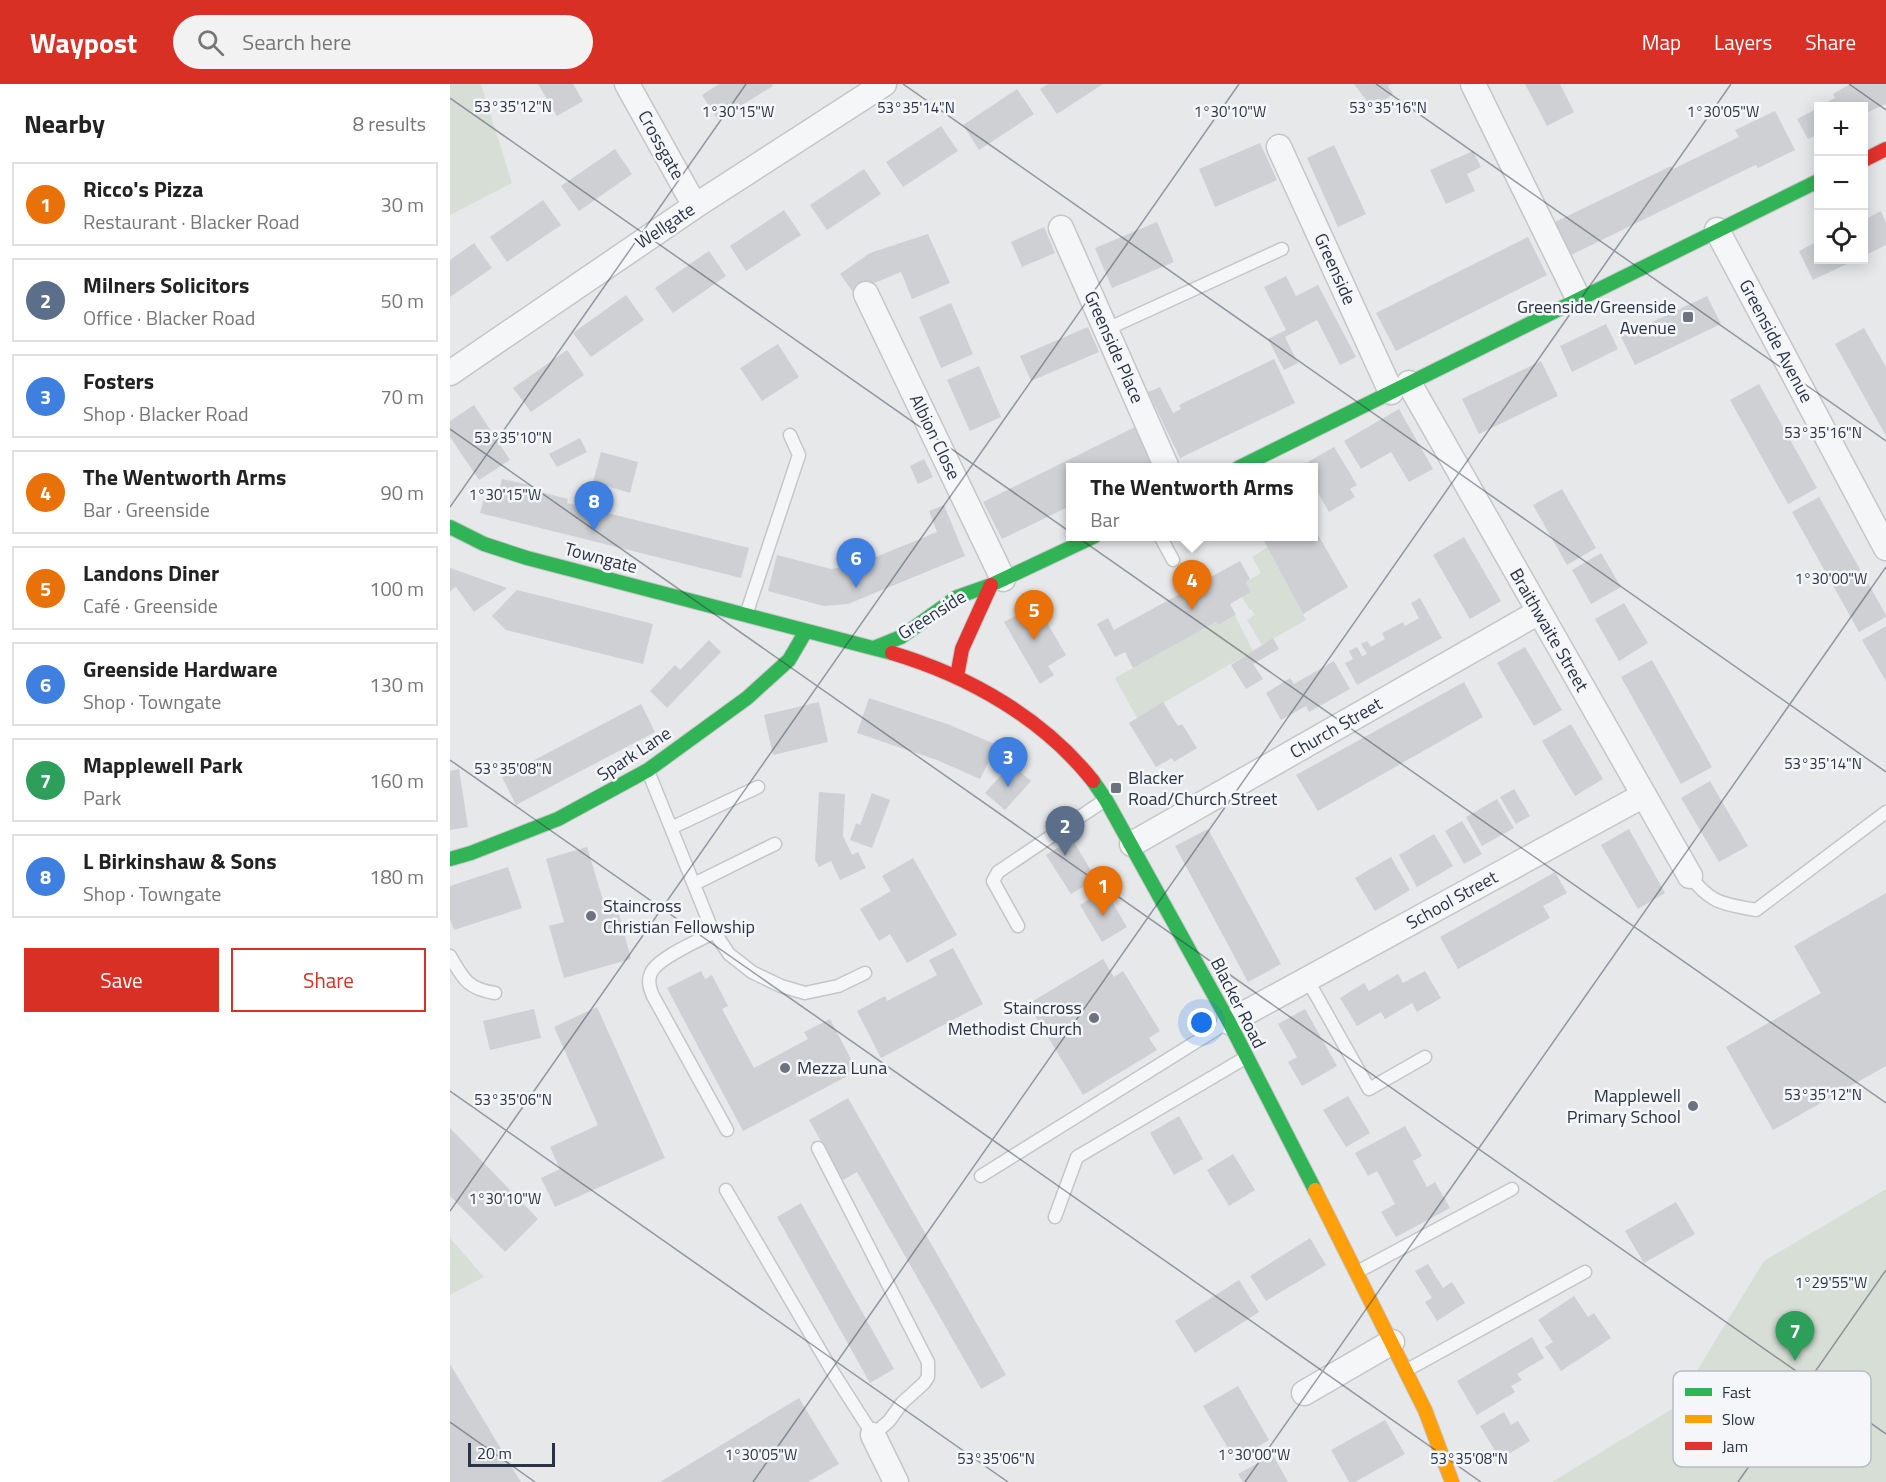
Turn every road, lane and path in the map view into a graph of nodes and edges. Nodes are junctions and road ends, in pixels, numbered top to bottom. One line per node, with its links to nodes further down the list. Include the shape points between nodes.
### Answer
1 (627, 84): 8 (street, Crossgate)
2 (884, 84): 8 (street, Wellgate)
3 (1473, 84): 13 (street)
4 (1279, 147): 16 (street, Greenside)
5 (1886, 149): 6 (main road)
6 (1868, 158)
7 (1814, 183): 10 (main road)
8 (695, 206): 15 (street, Wellgate)
9 (1060, 228): 14 (street, Greenside Place)
10 (1717, 230): 13 (main road); 23 (street, Greenside Avenue)
11 (1281, 249): 14 (lane)
12 (866, 294): 25 (street, Albion Close)
13 (1579, 300): 16 (main road)
14 (1107, 329): 18 (street, Greenside Place)
15 (450, 373)
16 (1400, 387): 19 (main road); 26 (street, Braithwaite Street)
17 (790, 435): 27 (lane, via 799,455)
18 (1165, 463)
19 (1249, 463)
20 (450, 527): 27 (main road, Towngate, via 484,544 527,558)
21 (1086, 541): 25 (main road, Greenside)
22 (1162, 541): 24 (lane)
23 (1886, 548)
24 (1173, 560)
25 (997, 582): 29 (main road, Greenside, via 957,597 902,637); 30 (main road, Greenside, via 962,649)
26 (1539, 612): 33 (street, Braithwaite Street); 38 (street, Church Street)
27 (746, 615): 28 (main road, Towngate)
28 (806, 631): 29 (main road, Towngate); 31 (main road, Spark Lane, via 789,660 747,698)
29 (874, 648): 30 (main road, Blacker Road)
30 (957, 676): 34 (main road, Blacker Road, via 1023,716 1061,745 1091,776)
31 (648, 770): 36 (lane); 39 (main road, Spark Lane, via 558,819 481,850)
32 (758, 787): 36 (lane)
33 (1644, 795): 40 (street, Braithwaite Street); 46 (street, School Street)
34 (1106, 800): 38 (main road, Blacker Road); 42 (lane, via 998,872 993,881)
35 (1886, 812): 40 (lane, via 1756,910 1725,905 1702,892)
36 (671, 828): 41 (lane)
37 (775, 844): 41 (lane)
38 (1132, 844): 48 (main road, Blacker Road)
39 (450, 858)
40 (1690, 876)
41 (694, 884): 43 (lane)
42 (1018, 926)
43 (715, 932): 45 (lane, via 729,954 752,972 805,993 838,986); 51 (lane, via 664,960 650,973 649,985)
44 (450, 956): 47 (lane, via 471,986)
45 (866, 973)
46 (1307, 979): 48 (street, School Street); 50 (lane, via 1369,1089)
47 (495, 993)
48 (1229, 1022): 49 (main road, Blacker Road); 53 (lane)
49 (1246, 1057): 56 (lane, via 1077,1157); 57 (main road, Blacker Road)
50 (1425, 1057)
51 (727, 1130)
52 (818, 1148): 62 (lane, via 928,1362 924,1383)
53 (981, 1176)
54 (1512, 1189): 57 (lane)
55 (726, 1190): 62 (lane)
56 (1055, 1217)
57 (1356, 1272): 59 (main road, Blacker Road)
58 (1585, 1272): 60 (lane)
59 (1392, 1342): 60 (main road, Blacker Road); 61 (street)
60 (1406, 1371): 64 (main road, Blacker Road)
61 (1304, 1393)
62 (873, 1435): 63 (street)
63 (896, 1482)
64 (1452, 1482)

